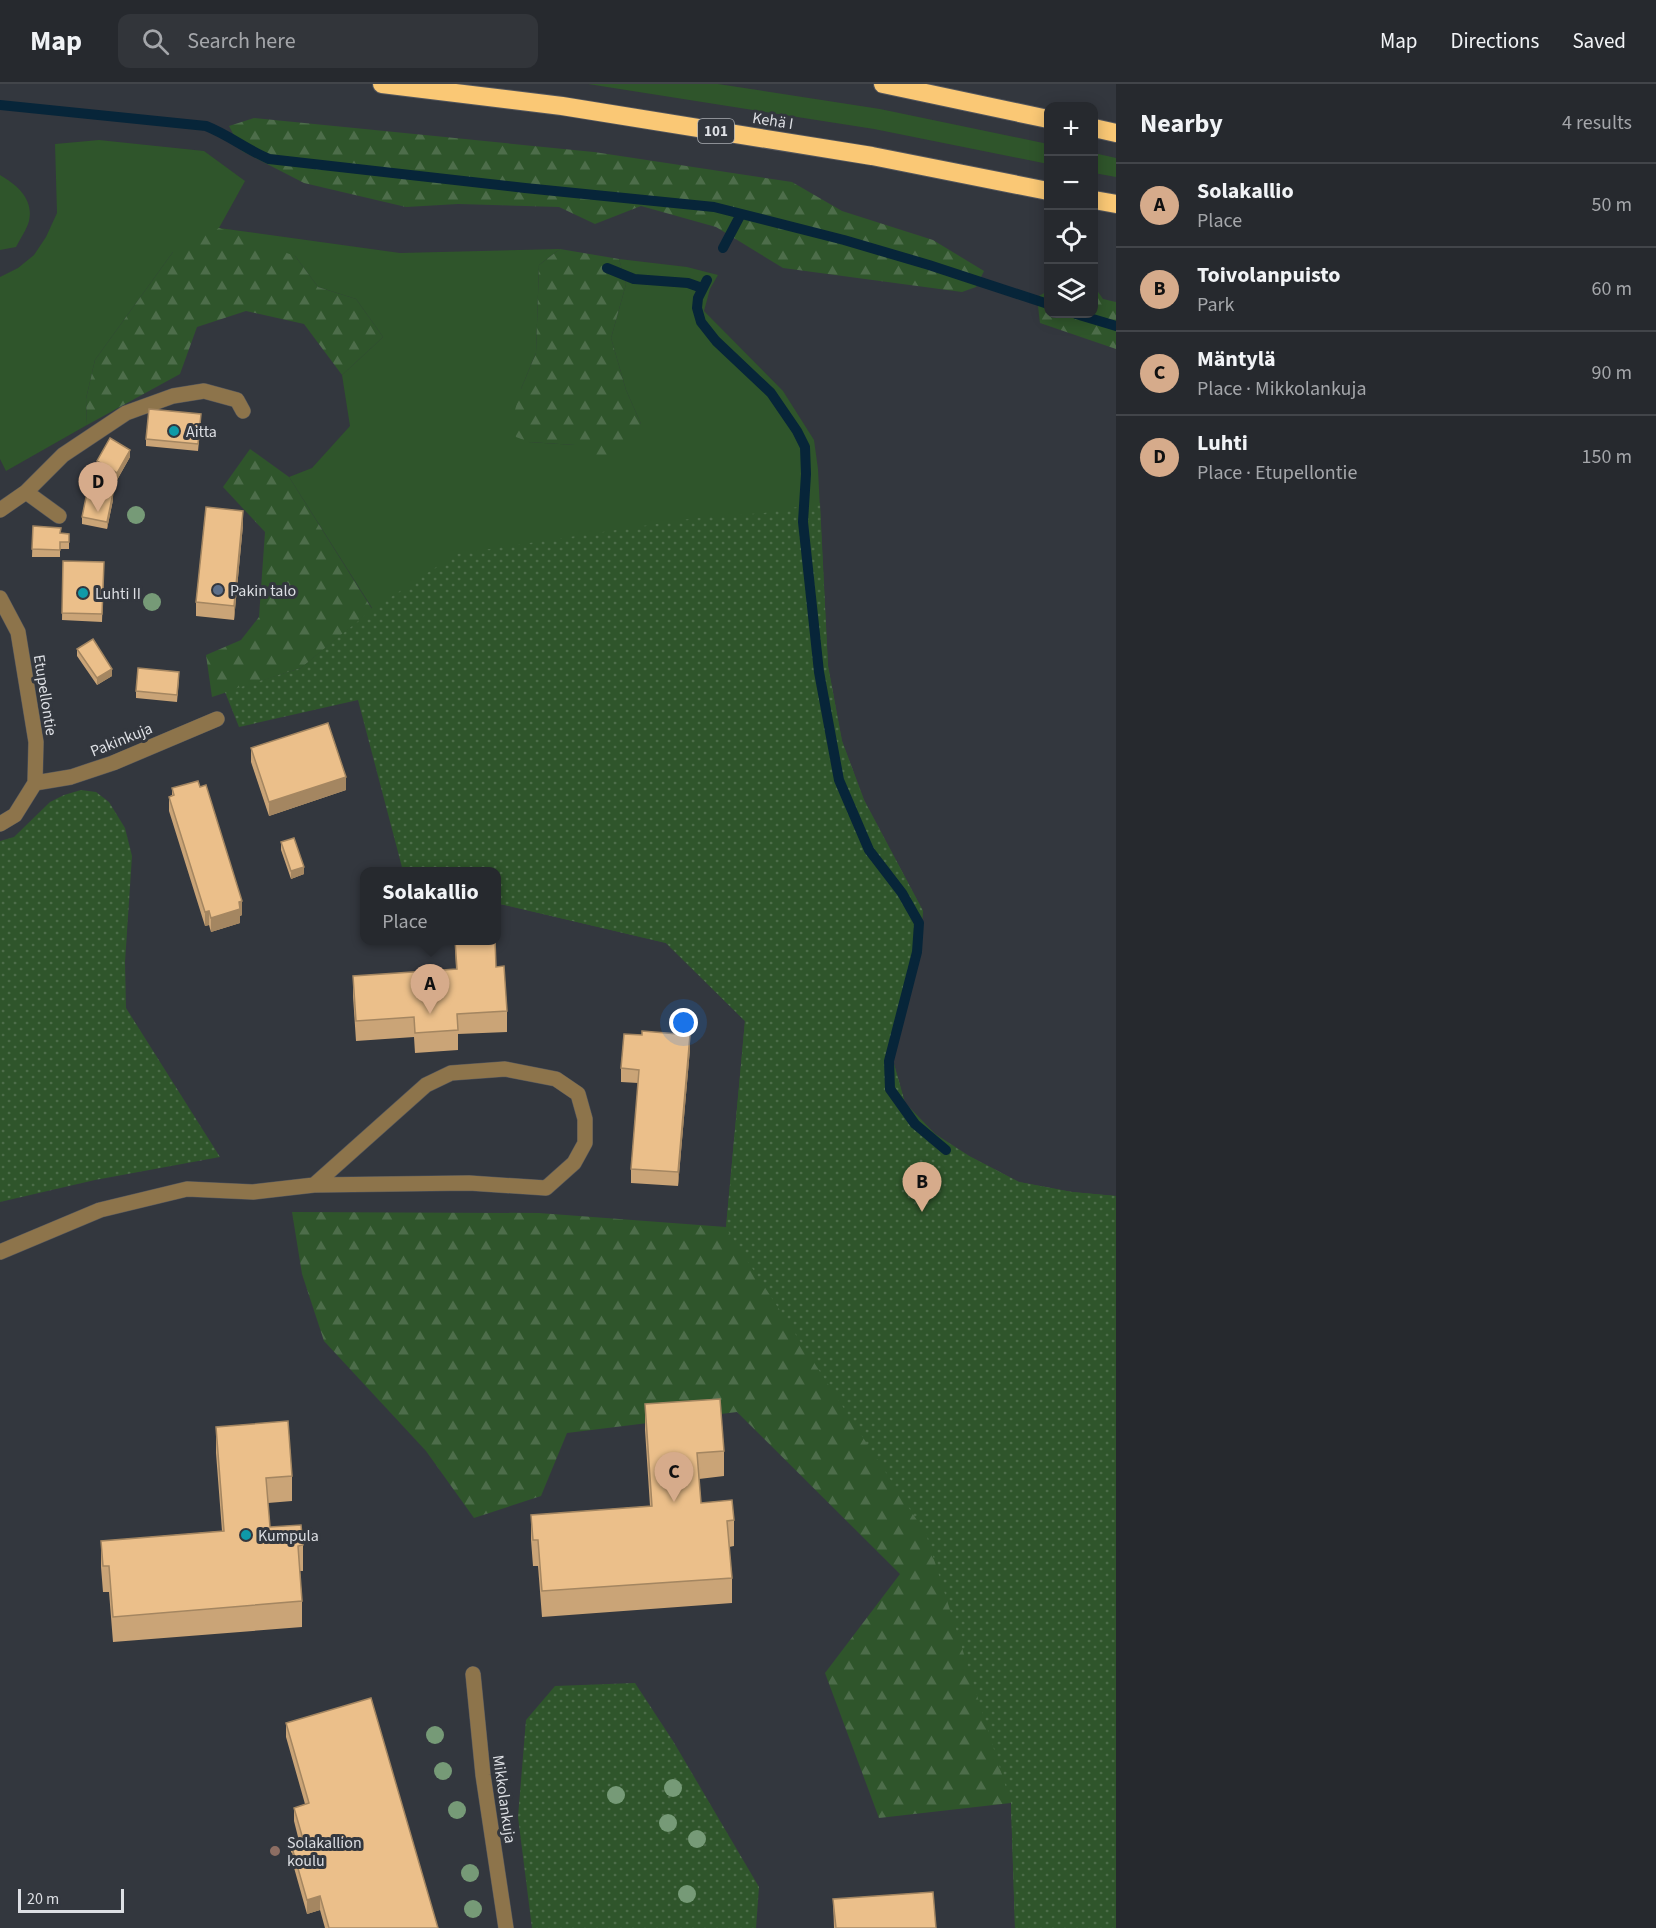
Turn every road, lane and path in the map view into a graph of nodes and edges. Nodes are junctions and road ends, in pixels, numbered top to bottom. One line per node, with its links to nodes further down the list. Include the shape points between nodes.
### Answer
1 (382, 84): 6 (highway, Kehä I / 101, via 562,106 849,152)
2 (883, 84): 3 (highway)
3 (1044, 117)
4 (1098, 129): 5 (highway)
5 (1116, 133)
6 (1044, 190)
7 (1098, 201): 8 (highway)
8 (1116, 204)
9 (243, 411): 10 (street, via 237,400 204,390 173,396 126,413 63,455)
10 (26, 492): 11 (street); 12 (street)
11 (0, 510)
12 (59, 516)
13 (0, 598): 15 (street, Etupellontie, via 18,632 36,742)
14 (217, 719): 15 (street, Pakinkuja, via 113,763 71,777)
15 (35, 783): 16 (street, via 15,815)
16 (0, 825)
17 (314, 1185): 17 (street, via 469,1183 546,1188 574,1163 585,1143 585,1119 578,1094 556,1079 505,1069 451,1074 426,1085); 18 (street, via 253,1192 187,1189 100,1210)
18 (0, 1252)
19 (473, 1674): 20 (street, Mikkolankuja, via 483,1775)
20 (506, 1928)

